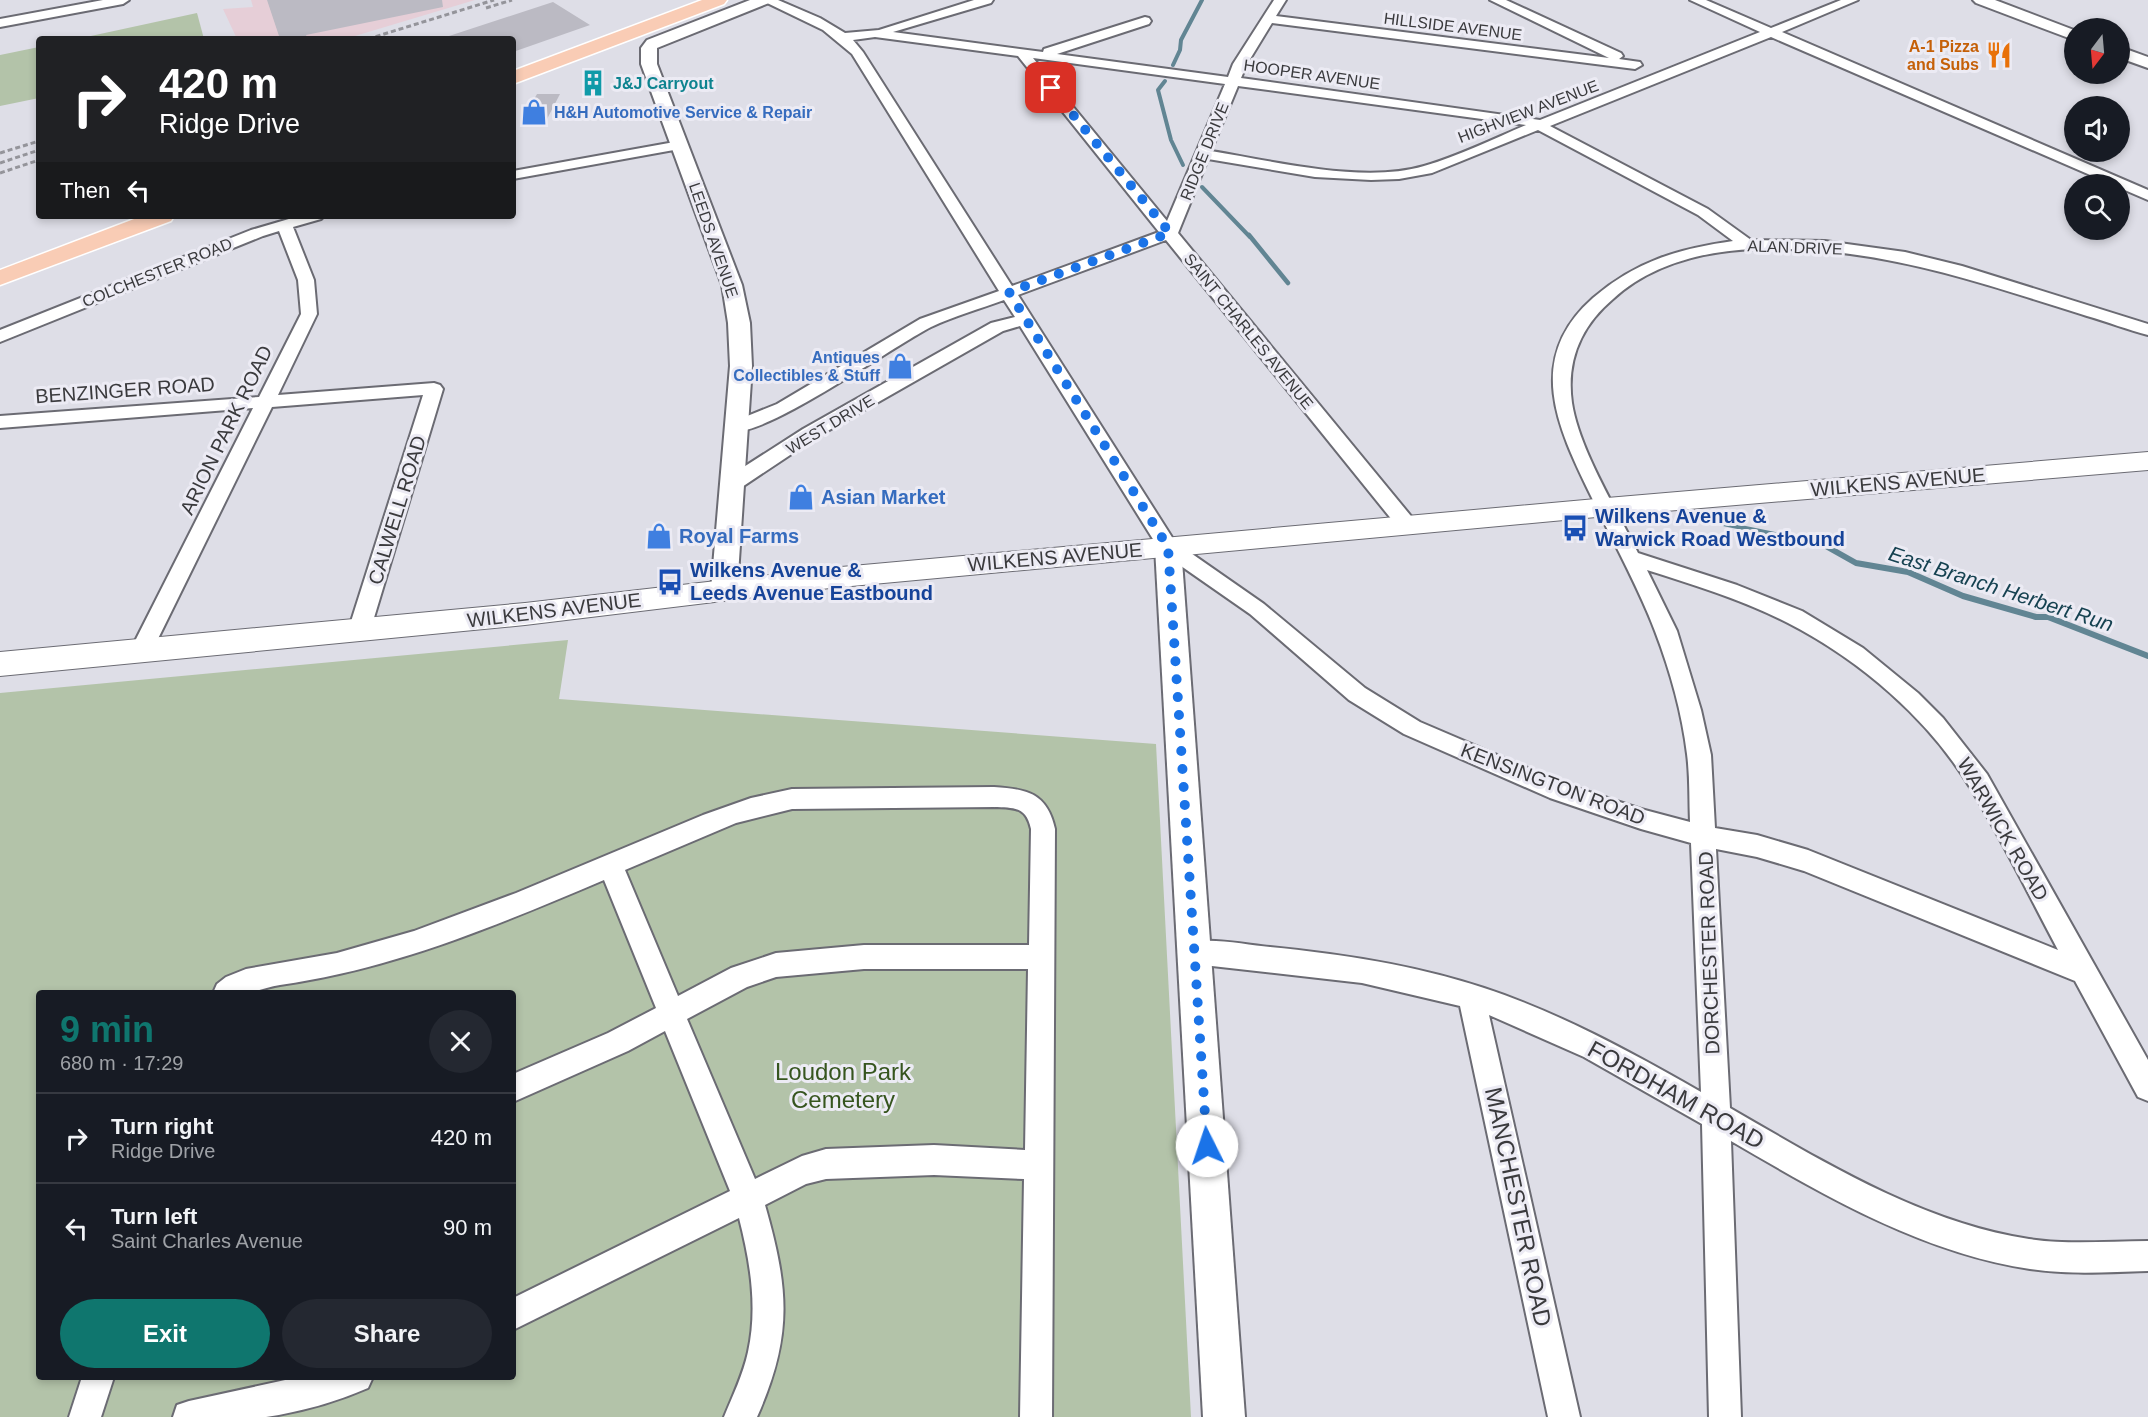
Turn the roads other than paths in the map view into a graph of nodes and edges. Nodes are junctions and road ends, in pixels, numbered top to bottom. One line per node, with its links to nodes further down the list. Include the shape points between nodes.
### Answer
1 (123, 0): 10 (street)
2 (718, 0): 15 (main road)
3 (766, 0): 17 (street); 18 (street)
4 (987, 0): 16 (street)
5 (1280, 0): 11 (street, RIDGE DRIVE)
6 (1496, 0): 23 (street)
7 (1696, 0): 14 (street)
8 (1852, 0): 14 (street, HIGHVIEW AVENUE)
9 (1981, 0): 13 (street)
10 (5, 19)
11 (1268, 19): 23 (street, HILLSIDE AVENUE); 26 (street, RIDGE DRIVE)
12 (1145, 21): 20 (street)
13 (2064, 31)
14 (1772, 32): 25 (street, HIGHVIEW AVENUE); 31 (street)
15 (632, 33): 18 (street); 24 (main road)
16 (875, 33): 17 (street, HOOPER AVENUE); 19 (street, HOOPER AVENUE)
17 (842, 37): 40 (street, via 857,52)
18 (653, 44): 28 (street, LEEDS AVENUE, via 649,48 649,64)
19 (1021, 52): 20 (street, HOOPER AVENUE); 36 (street, SAINT CHARLES AVENUE)
20 (1042, 55): 26 (street, HOOPER AVENUE)
21 (2130, 56): 22 (street)
22 (2148, 63)
23 (1635, 65): 25 (street)
24 (516, 77)
25 (1660, 78): 27 (street, HIGHVIEW AVENUE)
26 (1233, 81): 27 (street, HOOPER AVENUE); 29 (street, RIDGE DRIVE)
27 (1540, 125): 29 (street, HIGHVIEW AVENUE, via 1427,170 1389,176 1352,176); 37 (street, HOOPER AVENUE, via 1702,212)
28 (680, 145): 30 (street); 47 (street, LEEDS AVENUE, via 738,310 741,366)
29 (1203, 154): 36 (street, RIDGE DRIVE)
30 (516, 174)
31 (2148, 195)
32 (115, 219): 38 (main road)
33 (155, 219): 39 (main road)
34 (304, 219): 35 (street, COLCHESTER ROAD)
35 (284, 224): 43 (street, COLCHESTER ROAD); 45 (street, ARION PARK ROAD, via 297,255 310,307)
36 (1170, 233): 40 (street); 51 (street, SAINT CHARLES AVENUE)
37 (1746, 244): 42 (street, ALAN DRIVE, via 1833,247 1905,257); 50 (street, ALAN DRIVE, via 1661,261 1640,271 1603,296 1573,336 1561,376 1564,416)
38 (0, 262)
39 (0, 278)
40 (1009, 292): 41 (street); 47 (street, via 926,323 783,408)
41 (1025, 319): 49 (street, WEST DRIVE, via 996,327 820,427); 52 (street)
42 (2148, 330)
43 (0, 337)
44 (434, 389): 45 (street, BENZINGER ROAD); 55 (street, CALWELL ROAD)
45 (264, 402): 46 (street, BENZINGER ROAD); 56 (street, ARION PARK ROAD)
46 (0, 422)
47 (737, 427): 49 (street, LEEDS AVENUE)
48 (2148, 461): 50 (main road, WILKENS AVENUE)
49 (732, 484): 54 (street, LEEDS AVENUE)
50 (1607, 507): 51 (main road, WILKENS AVENUE); 53 (street, DORCHESTER ROAD)
51 (1408, 526): 52 (main road, WILKENS AVENUE)
52 (1168, 547): 54 (main road, WILKENS AVENUE); 58 (street, KENSINGTON ROAD, via 1257,609 1357,694 1412,728 1558,791); 60 (street)
53 (1632, 558): 58 (street, DORCHESTER ROAD, via 1666,632 1690,710 1699,755); 62 (street, WARWICK ROAD, via 1762,602 1860,655 1892,681 1956,748 1979,781)
54 (724, 590): 55 (main road, WILKENS AVENUE)
55 (359, 631): 56 (main road, WILKENS AVENUE)
56 (141, 651): 57 (main road, WILKENS AVENUE)
57 (0, 664)
58 (1704, 836): 62 (street, KENSINGTON ROAD, via 1808,861); 68 (street, DORCHESTER ROAD)
59 (610, 865): 61 (street, via 765,803 792,799 1016,798 1031,803 1041,814); 63 (street, via 414,943 325,967 249,980); 65 (street)
60 (1194, 952): 64 (street, FORDHAM ROAD, via 1331,965); 79 (street)
61 (1041, 957): 65 (street, via 864,957 776,965 740,977); 69 (street)
62 (2084, 972): 67 (street, WARWICK ROAD)
63 (229, 990)
64 (1472, 997): 68 (street, FORDHAM ROAD, via 1577,1039); 80 (street, MANCHESTER ROAD)
65 (672, 1016): 66 (street); 70 (street)
66 (516, 1087)
67 (2148, 1087)
68 (1716, 1117): 71 (street, FORDHAM ROAD, via 1852,1193 1916,1223 2031,1254); 81 (street, DORCHESTER ROAD)
69 (1039, 1165): 70 (street, via 934,1160 826,1164); 78 (street)
70 (748, 1197): 72 (street); 77 (street, via 766,1266 768,1318 759,1373)
71 (2148, 1256)
72 (516, 1313)
73 (97, 1380): 75 (street)
74 (349, 1380): 76 (street, via 328,1388)
75 (85, 1417)
76 (189, 1417)
77 (740, 1417)
78 (1035, 1417)
79 (1224, 1417)
80 (1564, 1417)
81 (1725, 1417)

